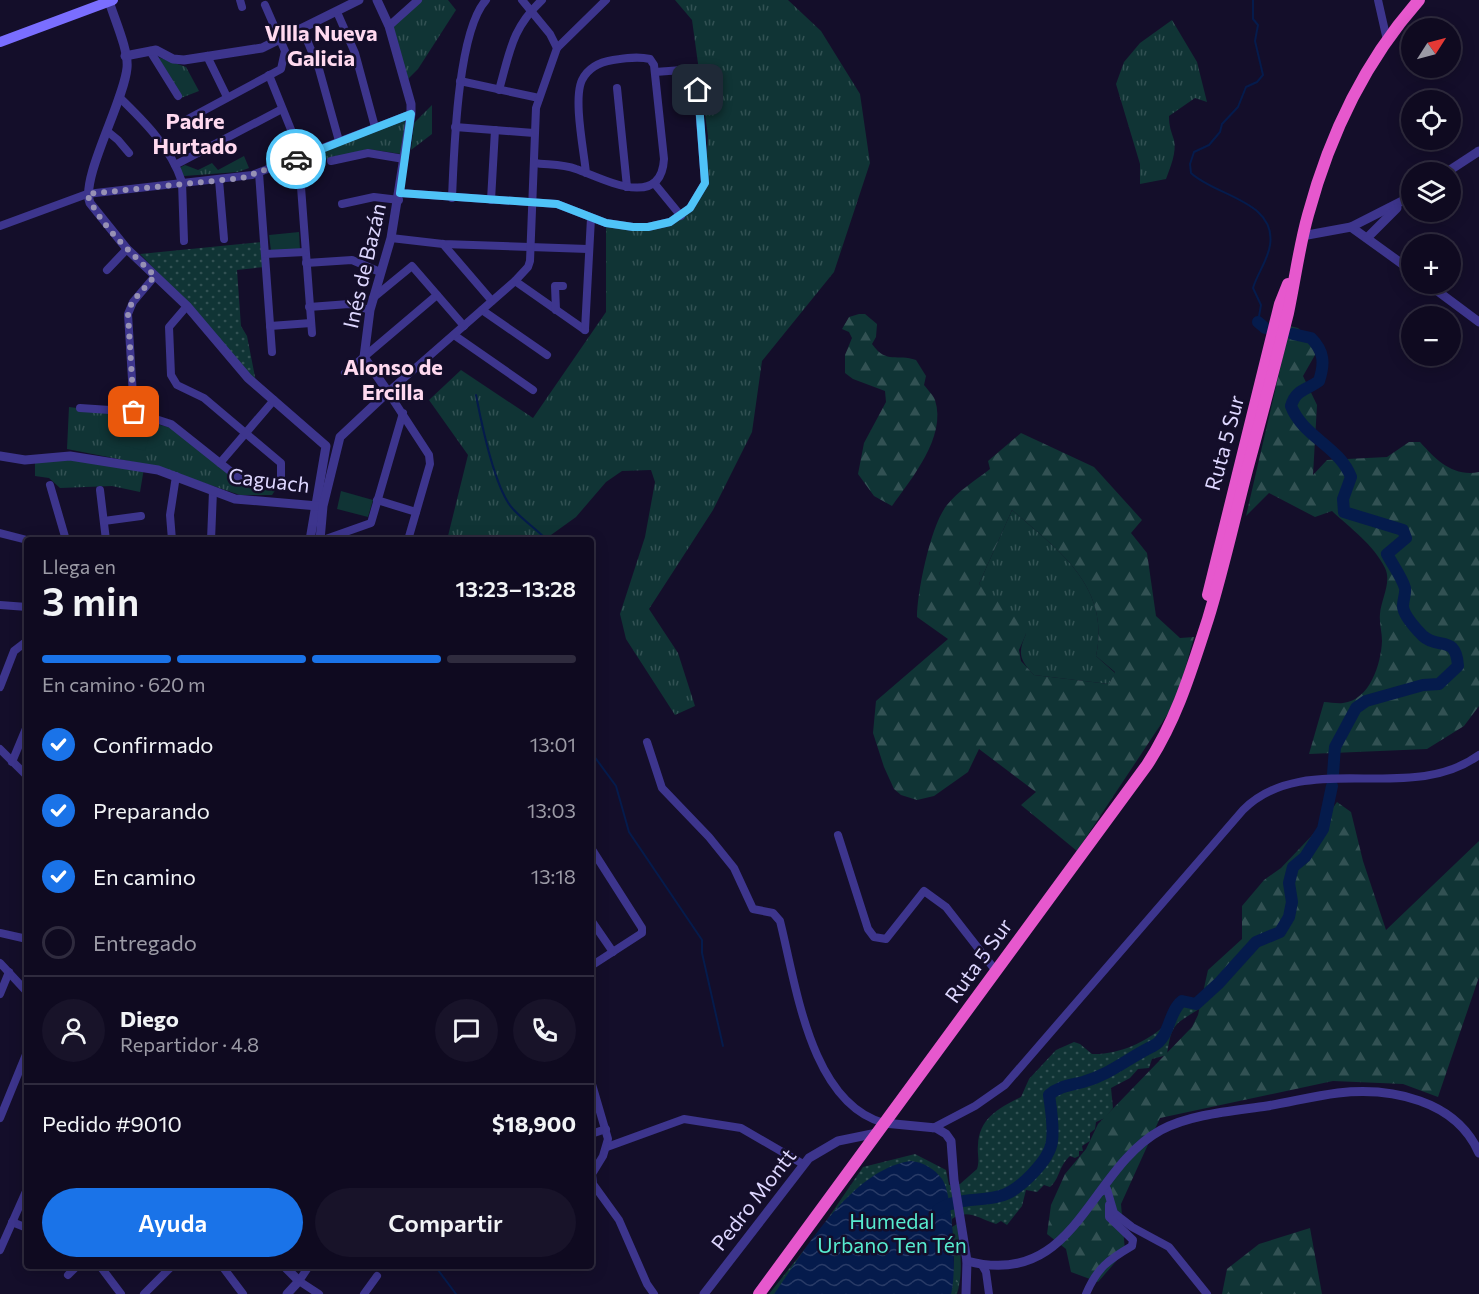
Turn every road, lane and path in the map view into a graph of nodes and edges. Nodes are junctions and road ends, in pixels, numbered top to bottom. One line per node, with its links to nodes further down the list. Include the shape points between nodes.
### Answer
1 (110, 0): 18 (main road); 21 (street)
2 (359, 0): 13 (street)
3 (376, 0): 14 (street, Inés de Bazán)
4 (418, 0): 14 (street)
5 (486, 0): 25 (street, via 472,33)
6 (522, 0): 12 (street)
7 (542, 0): 12 (street)
8 (606, 0): 19 (street)
9 (1378, 0): 17 (street)
10 (1419, 0): 17 (highway, Ruta 5 Sur)
11 (265, 5): 16 (street)
12 (531, 11): 19 (street); 27 (street, via 514,34)
13 (337, 12): 15 (street); 35 (street, via 355,53)
14 (389, 27): 33 (street, Inés de Bazán, via 411,104)
15 (302, 28): 16 (street); 40 (street, via 319,69)
16 (281, 39): 22 (street, via 262,48); 24 (street, via 284,62 281,69)
17 (1387, 40): 67 (highway, Ruta 5 Sur, via 1336,135)
18 (0, 42)
19 (557, 48): 31 (street)
20 (150, 51): 21 (street); 22 (street, via 162,52 178,61); 28 (street)
21 (125, 56): 29 (street, via 127,70)
22 (207, 56): 30 (street)
23 (655, 72): 50 (street, via 650,59 640,57 605,62 583,78 579,96); 53 (street, via 664,162); 63 (street, via 696,69 705,183)
24 (268, 75): 30 (street); 32 (street)
25 (460, 81): 27 (street); 36 (street)
26 (617, 88): 54 (street)
27 (499, 90): 31 (street)
28 (178, 96)
29 (119, 97): 38 (street); 48 (street, via 148,125)
30 (227, 97): 34 (street)
31 (539, 98): 39 (street)
32 (282, 109): 43 (street); 48 (street)
33 (410, 118): 35 (street); 44 (street, Inés de Bazán)
34 (188, 119)
35 (375, 127): 40 (street)
36 (455, 127): 37 (street); 57 (street)
37 (495, 130): 39 (street); 58 (street)
38 (107, 131): 42 (street); 55 (street)
39 (534, 133): 46 (street)
40 (339, 141): 43 (street)
41 (1479, 151): 47 (street)
42 (129, 153)
43 (299, 158): 49 (street); 76 (street)
44 (404, 159): 45 (street, via 368,153); 56 (street, Inés de Bazán)
45 (331, 162)
46 (534, 163): 50 (street, via 566,166); 60 (street)
47 (1461, 163)
48 (175, 165): 52 (street)
49 (259, 173): 51 (street); 77 (street)
50 (586, 173): 54 (street)
51 (219, 180): 52 (street); 68 (street)
52 (182, 182): 55 (street); 71 (street)
53 (654, 183): 54 (street); 63 (street)
54 (627, 187)
55 (87, 194): 65 (street); 74 (street)
56 (399, 196): 57 (street); 61 (street); 69 (street, Inés de Bazán)
57 (452, 198): 58 (street)
58 (491, 200): 60 (street)
59 (1401, 202): 66 (street)
60 (531, 203): 64 (street, via 557,204); 73 (street)
61 (342, 204)
62 (1401, 205): 70 (street)
63 (681, 216): 64 (street, via 648,227)
64 (591, 218): 75 (street)
65 (0, 226)
66 (1351, 227): 67 (street); 70 (street)
67 (1302, 236): 79 (highway, Ruta 5 Sur)
68 (224, 238)
69 (391, 238): 72 (street); 82 (street, Inés de Bazán)
70 (1367, 238): 80 (street)
71 (184, 241)
72 (443, 244): 73 (street); 89 (street)
73 (530, 247): 75 (street); 84 (street, via 528,267)
74 (127, 249): 81 (street); 83 (street)
75 (588, 249): 94 (street, via 585,330)
76 (305, 252): 77 (street); 78 (street)
77 (265, 254): 97 (street)
78 (306, 263): 82 (street, via 352,260); 91 (street)
79 (1296, 263): 112 (highway, Ruta 5 Sur); 113 (highway, Ruta 5 Sur, via 1280,304)
80 (1401, 263)
81 (106, 270)
82 (380, 272): 88 (street, Inés de Bazán)
83 (155, 276): 90 (street); 107 (street, via 132,302 128,314)
84 (515, 281): 89 (street); 94 (street)
85 (563, 286): 94 (street, via 555,286)
86 (1441, 294): 96 (street)
87 (436, 295): 88 (street, via 411,266); 98 (street); 103 (street)
88 (373, 298): 92 (street, Inés de Bazán)
89 (492, 301): 93 (street)
90 (186, 306): 108 (street, via 224,352); 111 (street, via 169,327 171,375 177,385 204,398)
91 (309, 306): 92 (street, via 349,304); 95 (street)
92 (370, 310): 103 (street, Inés de Bazán)
93 (482, 310): 98 (street); 102 (street)
94 (556, 310)
95 (311, 322): 97 (street); 99 (street)
96 (1479, 322)
97 (270, 326): 101 (street)
98 (464, 326): 100 (street)
99 (312, 333)
100 (454, 335): 105 (street); 106 (street)
101 (272, 352)
102 (547, 355)
103 (364, 357): 104 (street); 106 (street, Inés de Bazán)
104 (345, 373)
105 (533, 390)
106 (388, 392): 110 (street, Inés de Bazán); 123 (street, via 340,437)
107 (132, 399): 109 (street, via 110,410); 115 (street, via 134,412 171,424)
108 (274, 400): 111 (street); 123 (street, via 327,448)
109 (80, 408)
110 (403, 413): 122 (street); 124 (street, Inés de Bazán, via 429,455)
111 (245, 433): 115 (street); 118 (street, via 281,463)
112 (1254, 445): 113 (highway); 139 (highway, Ruta 5 Sur)
113 (1242, 455): 139 (highway, Ruta 5 Sur, via 1208,592)
114 (0, 456): 116 (street, Caguach, via 25,460 69,456)
115 (220, 463): 117 (street)
116 (176, 476): 121 (street, Caguach); 130 (street, via 170,515)
117 (239, 478)
118 (281, 481)
119 (50, 485): 128 (street)
120 (100, 490): 126 (street)
121 (213, 491): 123 (street, Caguach, via 235,499); 131 (street)
122 (377, 500): 124 (street); 134 (street, via 371,523)
123 (319, 506): 132 (street); 133 (street)
124 (416, 512): 135 (street, Inés de Bazán)
125 (141, 516): 126 (street)
126 (104, 521): 129 (street)
127 (0, 533): 136 (street)
128 (65, 537)
129 (106, 537)
130 (172, 537)
131 (211, 537)
132 (311, 537)
133 (322, 537)
134 (331, 537)
135 (409, 537)
136 (24, 539)
137 (0, 605): 138 (street)
138 (24, 607)
139 (1202, 636): 156 (highway, Ruta 5 Sur, via 1178,709 1154,755)
140 (24, 643): 141 (street, via 14,651)
141 (0, 687)
142 (24, 733): 146 (street)
143 (647, 742): 163 (street, via 662,788 734,868 753,909 773,913 780,921 806,1028 835,1088)
144 (0, 749): 146 (street)
145 (1479, 755): 164 (street, via 1460,766 1428,774 1307,780 1259,796 1005,1085)
146 (12, 762): 147 (street)
147 (24, 773)
148 (838, 835): 156 (street, via 873,937 886,939 924,891 946,907)
149 (594, 853): 153 (street, via 642,928 640,936)
150 (594, 924): 153 (street)
151 (0, 933): 152 (street)
152 (24, 938)
153 (613, 952): 155 (street)
154 (0, 963): 157 (street)
155 (594, 964)
156 (996, 971): 163 (highway, Ruta 5 Sur)
157 (9, 972): 158 (street); 159 (street)
158 (24, 989)
159 (0, 994)
160 (24, 1059): 162 (street)
161 (594, 1091): 165 (street)
162 (0, 1118)
163 (881, 1128): 164 (street, Pedro Montt); 169 (street, Pedro Montt, via 830,1144); 197 (highway, Ruta 5 Sur)
164 (933, 1128): 178 (street, via 943,1131 951,1141)
165 (606, 1129): 166 (street); 167 (street)
166 (594, 1133)
167 (607, 1147): 169 (street, via 684,1119 696,1119 741,1128); 170 (street)
168 (1479, 1153): 172 (street, via 1456,1122 1422,1101 1371,1092 1340,1092 1170,1126 1141,1145)
169 (803, 1164): 196 (street, Pedro Montt)
170 (594, 1170)
171 (594, 1187): 195 (street, via 619,1220)
172 (1098, 1194): 174 (street, via 1107,1189); 179 (street, via 1077,1225 1033,1259 1000,1267)
173 (24, 1196): 175 (street)
174 (1110, 1203): 200 (street, via 1109,1216 1133,1240 1132,1246 1101,1266); 201 (street, via 1114,1213 1132,1227 1169,1247)
175 (12, 1222): 176 (street); 177 (street)
176 (24, 1227)
177 (0, 1250)
178 (967, 1261): 179 (street); 198 (street)
179 (982, 1265): 199 (street)
180 (73, 1269): 186 (street)
181 (102, 1269): 189 (street)
182 (169, 1269): 190 (street)
183 (224, 1269): 191 (street)
184 (287, 1269): 188 (street)
185 (307, 1269): 188 (street)
186 (68, 1275)
187 (377, 1276): 194 (street)
188 (299, 1281): 192 (street); 193 (street)
189 (121, 1294)
190 (144, 1294)
191 (243, 1294)
192 (287, 1294)
193 (319, 1294)
194 (364, 1294)
195 (654, 1294)
196 (704, 1294)
197 (759, 1294)
198 (966, 1294)
199 (989, 1294)
200 (1086, 1294)
201 (1207, 1294)

